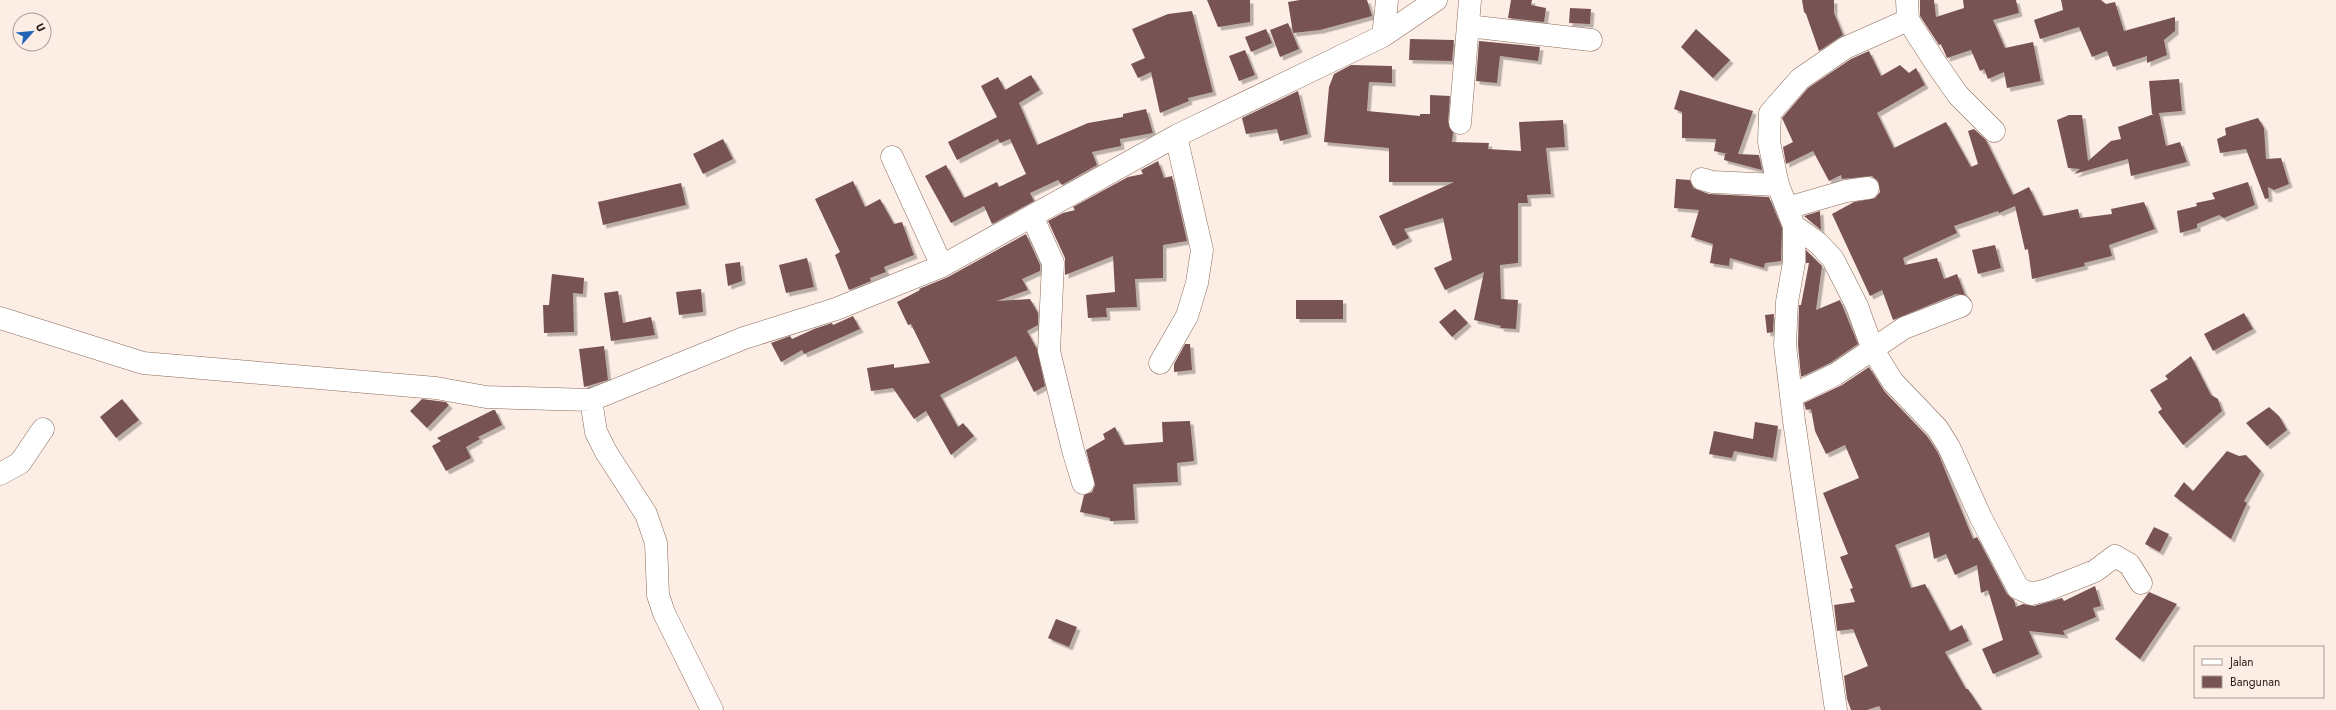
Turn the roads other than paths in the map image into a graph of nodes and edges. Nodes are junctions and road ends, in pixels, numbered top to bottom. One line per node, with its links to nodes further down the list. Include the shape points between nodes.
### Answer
1 (1387, 0): 6 (street)
2 (1436, 0): 6 (street)
3 (1470, 0): 5 (street)
4 (1908, 10): 9 (street, via 1935,62 1958,95); 13 (street, via 1800,79 1770,113 1769,142)
5 (1468, 26): 7 (street); 8 (street)
6 (1383, 36): 10 (street)
7 (1591, 40)
8 (1460, 123)
9 (1994, 131)
10 (1176, 136): 15 (street); 21 (street, via 1202,250 1197,283 1187,316)
11 (892, 157): 17 (street)
12 (1702, 178): 13 (street, via 1712,182)
13 (1778, 185): 16 (street)
14 (1868, 188): 16 (street, via 1846,191)
15 (1032, 216): 17 (street); 26 (street, via 1053,263 1049,351 1073,450)
16 (1791, 217): 20 (street, via 1833,259 1856,306); 22 (street, via 1794,262 1786,302 1785,345)
17 (942, 266): 23 (street, via 836,309 737,340)
18 (1961, 306): 20 (street, via 1904,328)
19 (0, 318): 23 (street, via 143,363 428,387 486,397)
20 (1873, 350): 22 (street, via 1836,374); 27 (street, via 1893,382 1937,428 1949,447 1981,518 2022,591 2031,594 2047,590 2095,571 2115,556 2129,564)
21 (1160, 363)
22 (1791, 396): 29 (street)
23 (591, 400): 28 (street, via 596,432 646,514 656,543 658,595 664,613)
24 (43, 429): 25 (street, via 20,463)
25 (0, 474)
26 (1084, 482)
27 (2141, 582)
28 (712, 710)
29 (1836, 710)

